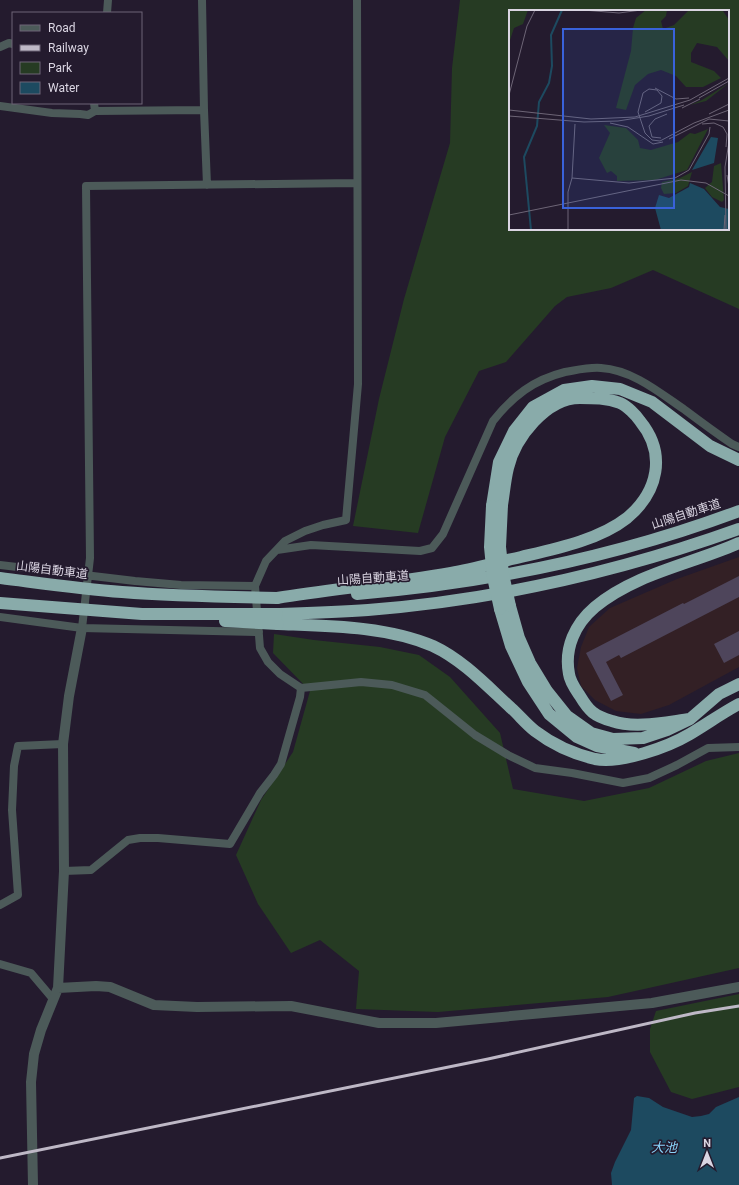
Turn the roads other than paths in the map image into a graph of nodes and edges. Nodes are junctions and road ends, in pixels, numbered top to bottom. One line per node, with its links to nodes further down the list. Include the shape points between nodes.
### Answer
1 (108, 0): 4 (street)
2 (202, 0): 9 (street)
3 (356, 0): 10 (street)
4 (107, 12)
5 (12, 44): 6 (street)
6 (0, 47)
7 (0, 106): 8 (street, via 88,115)
8 (94, 107): 9 (street)
9 (204, 110): 11 (street)
10 (357, 183): 11 (street); 18 (street, via 358,384 346,520 305,531 285,541)
11 (207, 184): 20 (street, via 86,186 90,558)
12 (739, 447): 18 (street, via 636,378 602,368 578,369 555,375 526,388 505,406 493,421 443,534 432,548 420,551 311,545)
13 (739, 460): 14 (highway, via 710,446 652,402 620,390 592,386 564,390 533,407 514,431 499,462)
14 (497, 506): 23 (highway, via 508,467 519,442 532,423 550,408 572,398 601,398 621,404 637,418 654,443 656,471 650,491 626,518 602,533 562,547 451,573); 25 (highway, bridge)
15 (739, 511): 23 (highway, 山陽自動車道, via 633,546 476,580 411,589)
16 (739, 529): 27 (highway, via 636,563 522,589 472,598)
17 (739, 543): 33 (highway, via 633,583 608,597 594,607 583,620 570,643 569,675 575,689 593,714 613,722 633,724)
18 (276, 550): 22 (street, via 266,561)
19 (0, 565): 20 (street)
20 (88, 576): 22 (street, via 181,585); 28 (street)
21 (0, 578): 23 (highway, 山陽自動車道, bridge, via 121,592)
22 (255, 586): 29 (street)
23 (277, 598)
24 (0, 603): 27 (highway, bridge, via 246,623)
25 (505, 608): 33 (highway, via 530,663 547,691 567,716 590,733 612,739 643,738); 36 (highway, via 511,646 528,682 549,714 577,737 597,746)
26 (0, 617): 28 (street)
27 (277, 619): 36 (highway, via 378,632 433,647 461,663 535,731 564,748 596,759 619,759)
28 (82, 628): 29 (street); 34 (street)
29 (259, 632): 31 (street, via 260,648 268,662)
30 (739, 684): 33 (highway, via 720,694)
31 (301, 688): 35 (street, via 361,682 392,685 425,695 475,735 535,768 623,783 649,778 708,748); 37 (street, via 281,764 260,793 230,844 158,838 134,839 128,840 91,870)
32 (739, 704): 36 (highway, via 689,734)
33 (690, 719)
34 (63, 744): 37 (street); 38 (street, via 18,746 14,766 12,810 18,895)
35 (739, 747)
36 (641, 754)
37 (64, 871): 41 (street)
38 (0, 905)
39 (0, 964): 42 (street, via 31,973)
40 (739, 987): 41 (street, via 652,1003 436,1023 379,1023 291,1006 154,1005 110,987)
41 (58, 988): 42 (street)
42 (53, 999): 43 (street, via 41,1030 32,1068)
43 (33, 1185)

